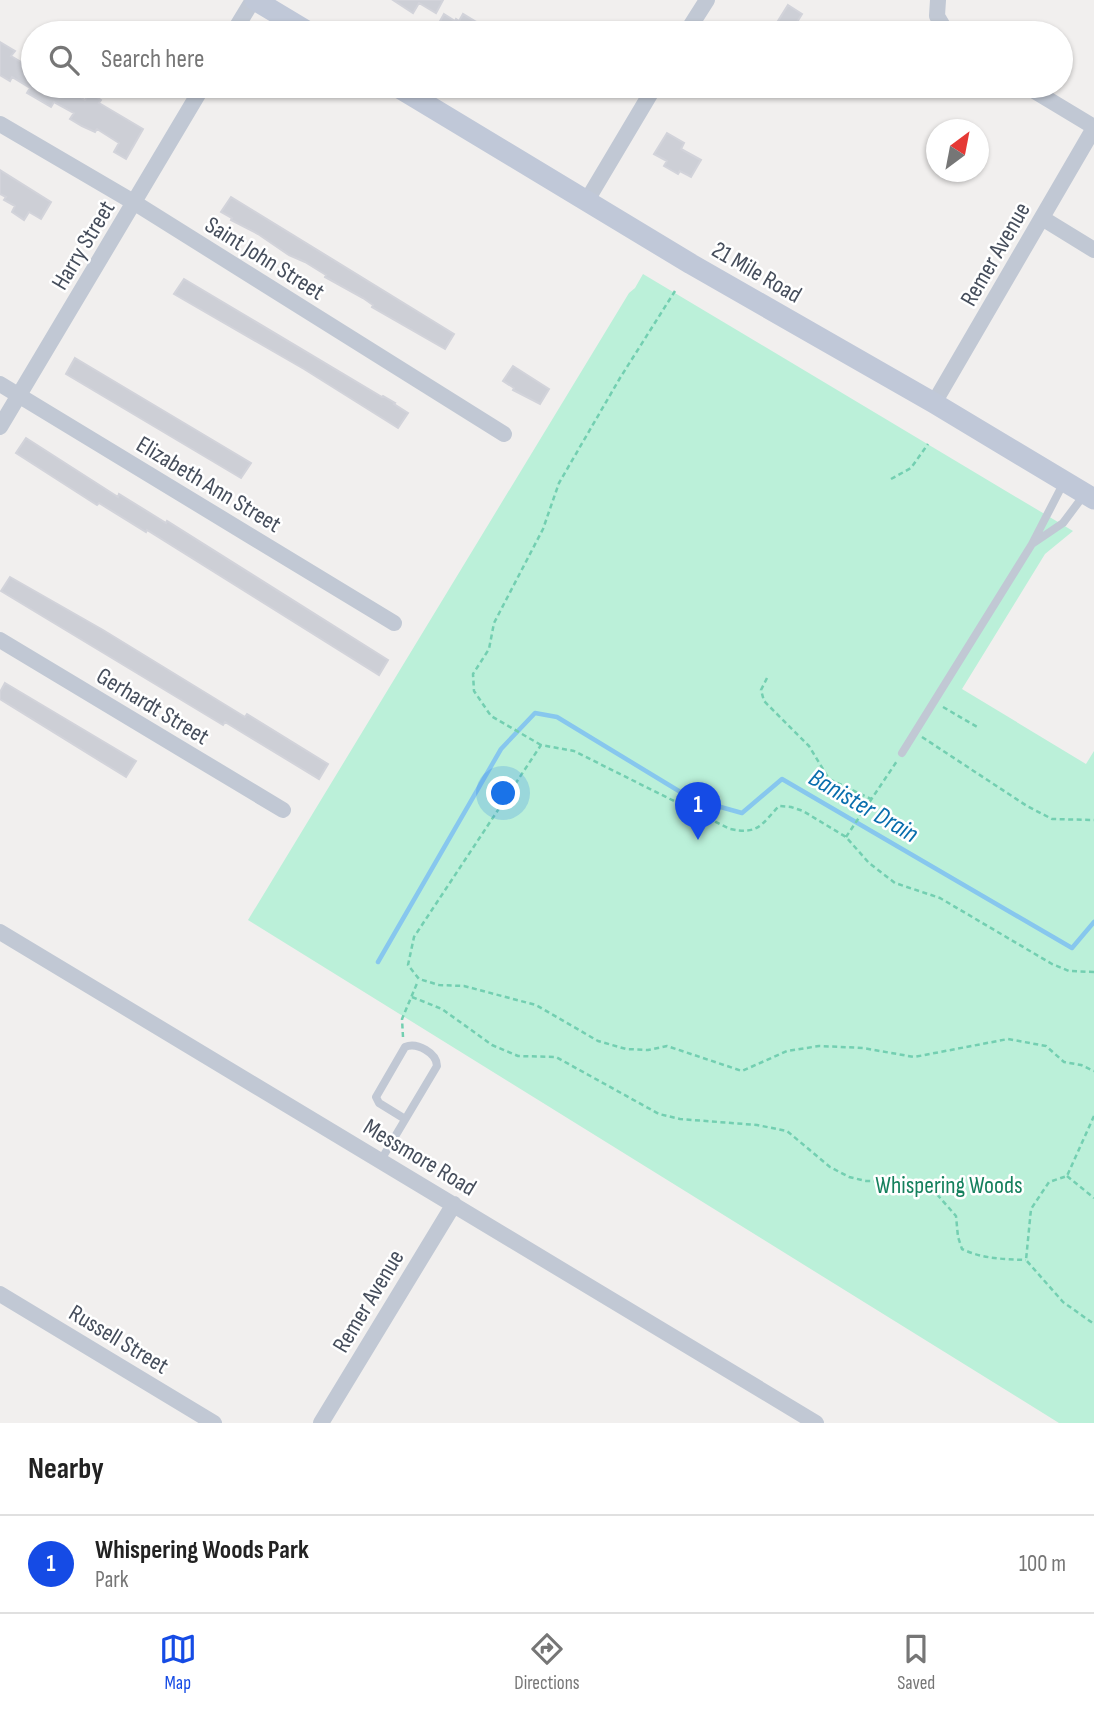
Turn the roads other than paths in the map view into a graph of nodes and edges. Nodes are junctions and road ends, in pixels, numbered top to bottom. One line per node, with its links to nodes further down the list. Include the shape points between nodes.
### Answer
1 (254, 0): 4 (street); 5 (street)
2 (707, 0): 6 (street)
3 (938, 0): 7 (street)
4 (241, 21)
5 (290, 21)
6 (694, 21)
7 (940, 21)
8 (196, 98): 15 (street, Harry Street)
9 (416, 98): 14 (street, 21 Mile Road)
10 (648, 98): 14 (street)
11 (1046, 98): 13 (street)
12 (0, 124): 15 (street, Saint John Street)
13 (1094, 127): 16 (street, Remer Avenue)
14 (586, 202): 20 (street, 21 Mile Road)
15 (135, 203): 19 (street, Harry Street); 22 (street, Saint John Street)
16 (1042, 218): 17 (street); 20 (street, Remer Avenue)
17 (1094, 250)
18 (0, 384): 19 (street, Elizabeth Ann Street)
19 (19, 395): 21 (street, Harry Street); 26 (street, Elizabeth Ann Street)
20 (934, 403): 23 (street, 21 Mile Road)
21 (0, 427)
22 (504, 435)
23 (1065, 481): 24 (street, 21 Mile Road); 25 (lane)
24 (1090, 496): 25 (lane, via 1063,523)
25 (1032, 544): 28 (lane)
26 (394, 623)
27 (0, 640): 29 (street, Gerhardt Street)
28 (902, 753)
29 (283, 810)
30 (0, 932): 32 (street, Messmore Road)
31 (405, 1119): 31 (lane, via 437,1066 434,1055 416,1045 405,1047 376,1097); 32 (lane)
32 (381, 1160): 33 (street, Messmore Road)
33 (454, 1203): 35 (street, Messmore Road); 37 (street, Remer Avenue)
34 (0, 1294): 36 (street, Russell Street)
35 (812, 1422)
36 (214, 1423)
37 (321, 1423)

